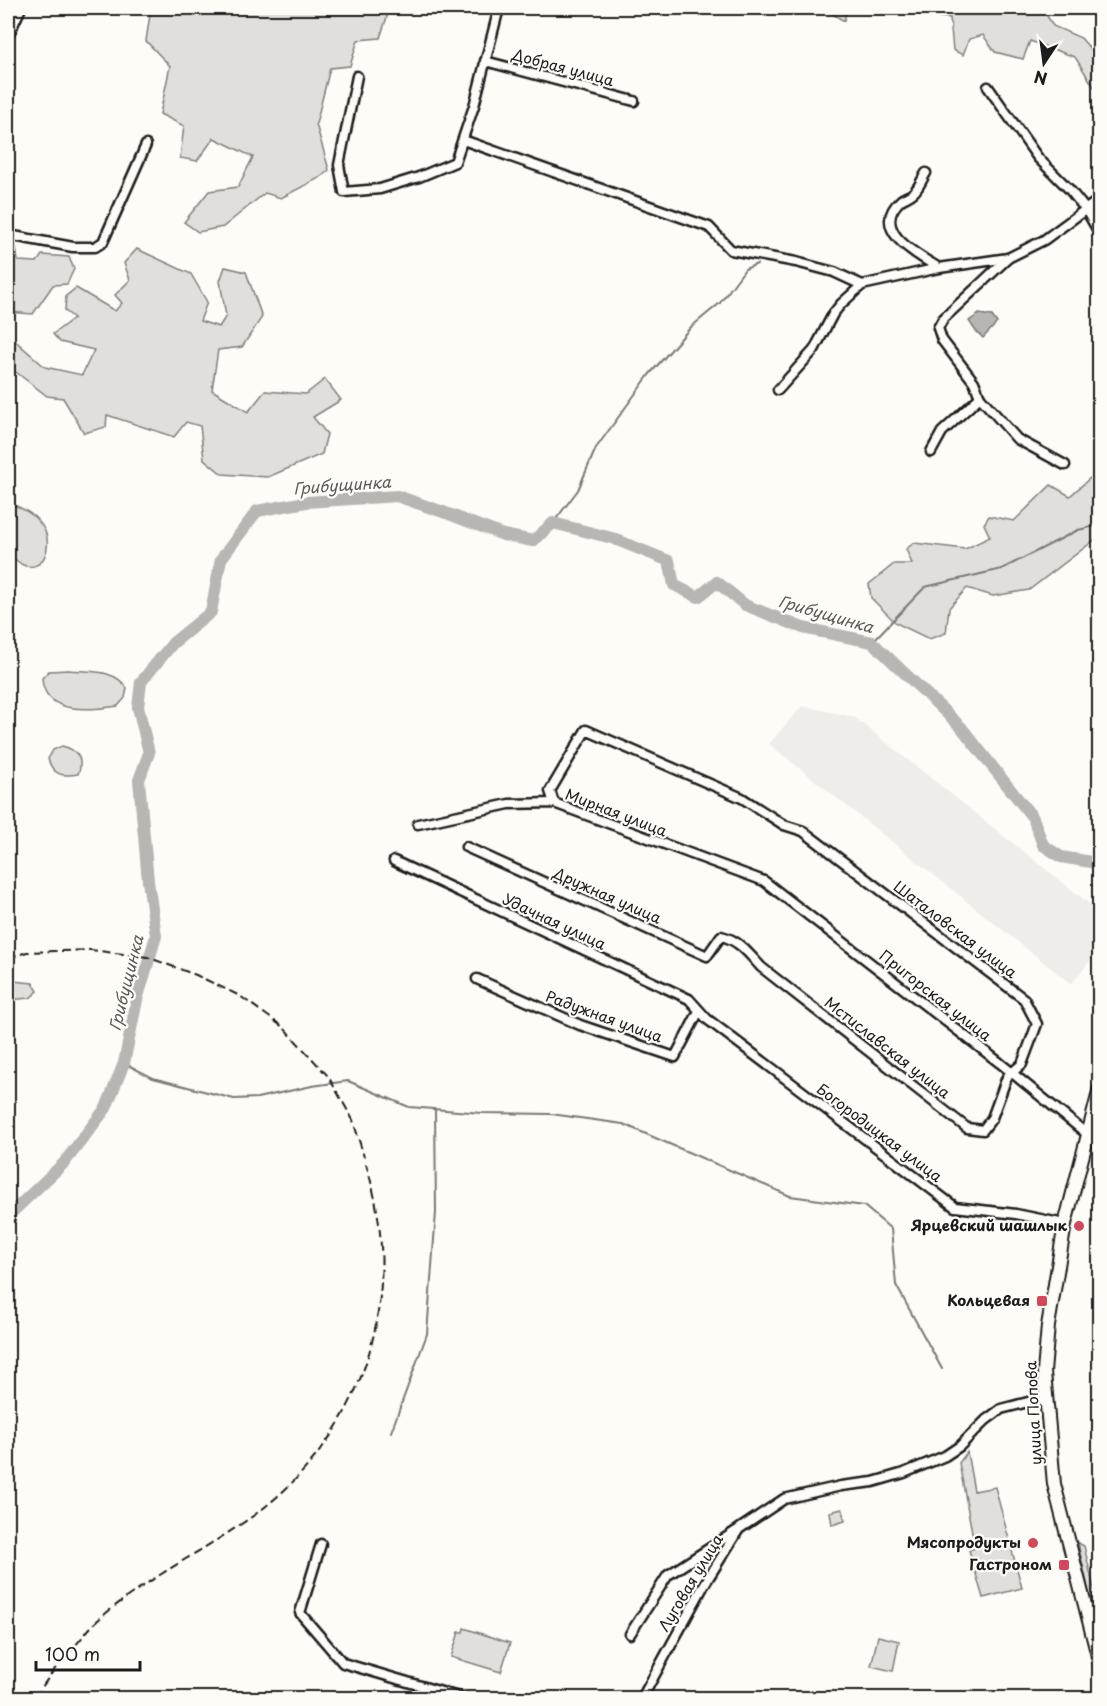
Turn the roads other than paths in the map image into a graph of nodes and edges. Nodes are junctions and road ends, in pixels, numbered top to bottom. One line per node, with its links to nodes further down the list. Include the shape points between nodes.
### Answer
1 (21, 8): 3 (street)
2 (499, 8): 4 (street)
3 (8, 36)
4 (485, 62): 7 (street, Добрая улица); 8 (street)
5 (357, 76): 8 (street, via 339,165 344,192 380,189 455,162)
6 (988, 87): 12 (street, via 1038,158)
7 (634, 101)
8 (463, 140): 17 (street, via 709,227 731,250 834,272)
9 (146, 145): 14 (street, via 103,242 96,247 73,247)
10 (926, 173): 16 (street, via 914,193 901,200 891,223 897,240)
11 (1100, 199): 12 (street)
12 (1086, 210): 13 (street); 15 (street, via 1044,240)
13 (1100, 234)
14 (8, 235)
15 (1008, 258): 16 (street); 19 (street, via 938,328)
16 (939, 268): 17 (street)
17 (862, 285): 18 (street, via 833,314 814,350)
18 (778, 390)
19 (980, 397): 20 (street, via 942,432); 21 (street, via 1017,439)
20 (931, 452)
21 (1065, 465)
22 (554, 803): 23 (street, Мирная улица, via 509,804); 26 (street, Мирная улица); 30 (street, Шаталовская улица, via 550,791 586,730 742,798 784,825 803,831 1024,999 1037,1024 1022,1064)
23 (418, 824)
24 (466, 847): 27 (street, Дружная улица, via 707,956 721,936)
25 (394, 861): 29 (street, Удачная улица, via 689,999)
26 (764, 881): 30 (street, Пригорская улица)
27 (729, 938): 30 (street, Мстиславская улица, via 967,1128 983,1130 992,1118 1007,1077)
28 (477, 979): 29 (street, Радужная улица, via 580,1025 675,1057)
29 (699, 1011): 33 (street, Богородицкая улица, via 955,1207)
30 (1013, 1073): 32 (street, Пригорская улица)
31 (1100, 1088): 32 (street, улица Попова)
32 (1087, 1134): 33 (street, улица Попова)
33 (1065, 1224): 34 (street, улица Попова, via 1048,1326)
34 (1046, 1400): 35 (street, Луговая улица, via 1001,1409 955,1450 904,1473 784,1499); 38 (street, улица Попова, via 1054,1484)
35 (739, 1529): 37 (street, via 668,1575); 40 (street, Луговая улица)
36 (321, 1544): 39 (street, via 300,1613 343,1663)
37 (630, 1634)
38 (1100, 1664)
39 (462, 1698)
40 (642, 1698)

